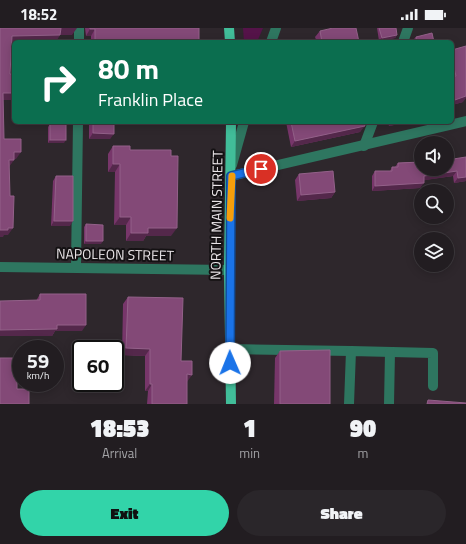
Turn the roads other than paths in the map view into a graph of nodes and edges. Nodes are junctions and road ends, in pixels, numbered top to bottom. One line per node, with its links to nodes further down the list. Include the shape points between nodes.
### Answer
1 (79, 28): 5 (street)
2 (229, 28): 6 (main road)
3 (276, 28): 7 (street)
4 (408, 28): 8 (street)
5 (79, 40)
6 (230, 40)
7 (273, 40)
8 (404, 40)
9 (466, 121): 14 (street)
10 (78, 124): 19 (street)
11 (231, 124): 17 (main road, NORTH MAIN STREET)
12 (243, 124): 17 (street)
13 (372, 124): 16 (street)
14 (454, 124)
15 (454, 124): 16 (street)
16 (364, 146): 17 (street)
17 (231, 172): 20 (main road, NORTH MAIN STREET)
18 (0, 267): 19 (street, NAPOLEON STREET)
19 (76, 267): 20 (street, NAPOLEON STREET)
20 (230, 270): 21 (main road, NORTH MAIN STREET)
21 (230, 349): 22 (street); 25 (main road, NORTH MAIN STREET)
22 (351, 350): 23 (street); 26 (street)
23 (390, 352): 24 (street, via 433,353); 27 (street)
24 (433, 386)
25 (231, 404)
26 (349, 404)
27 (389, 404)

